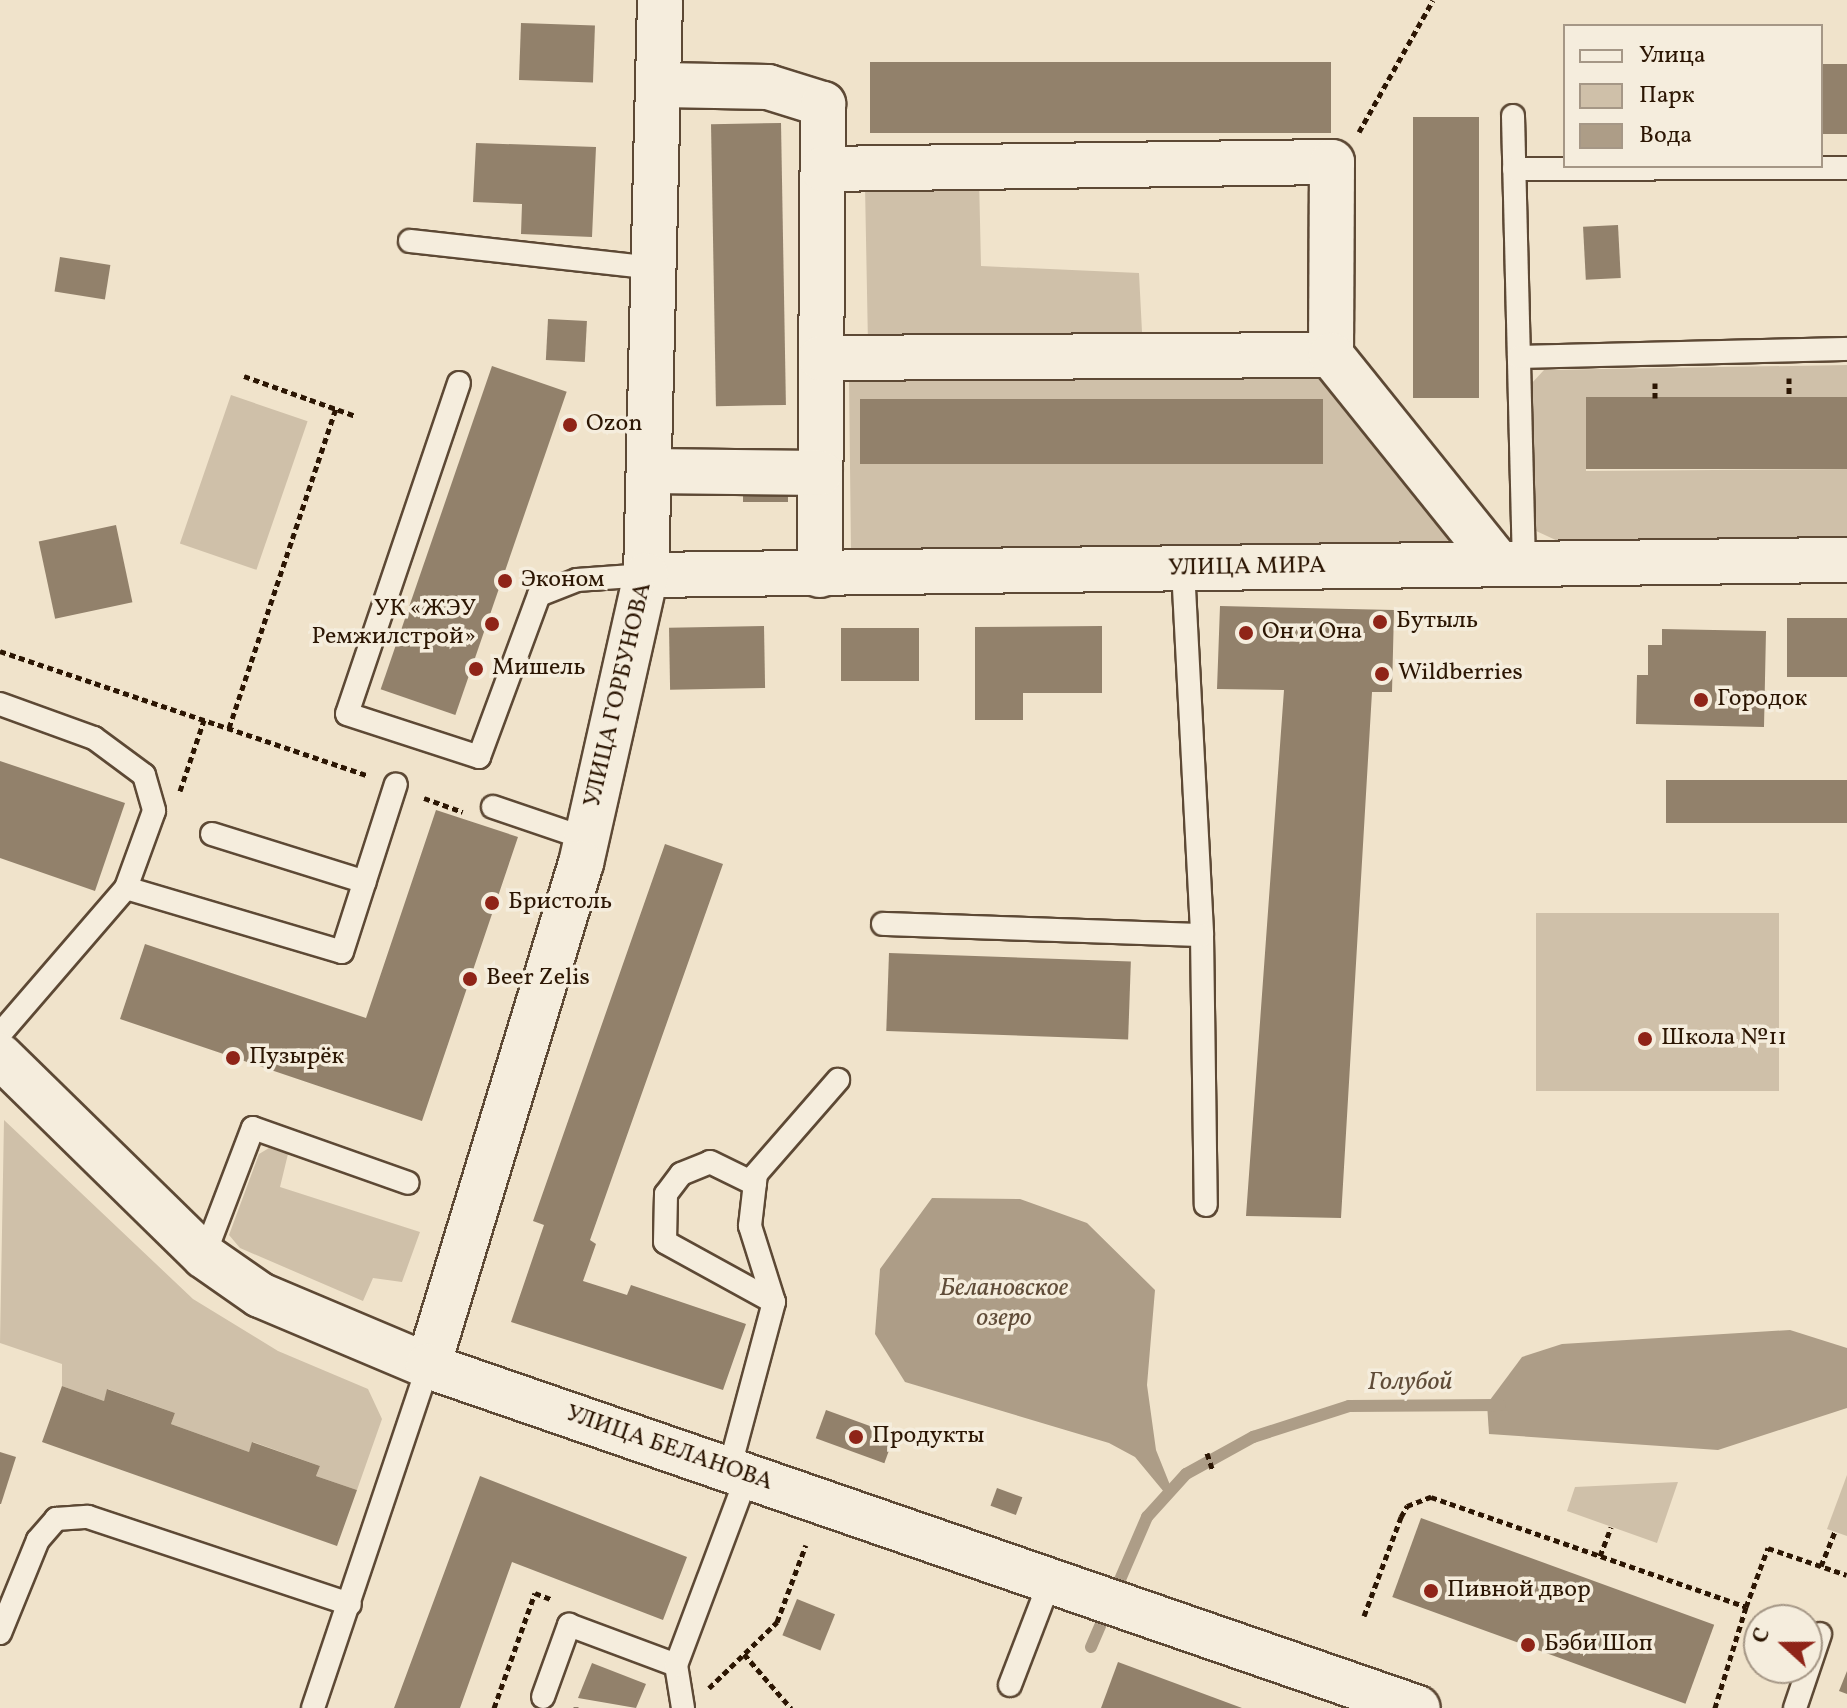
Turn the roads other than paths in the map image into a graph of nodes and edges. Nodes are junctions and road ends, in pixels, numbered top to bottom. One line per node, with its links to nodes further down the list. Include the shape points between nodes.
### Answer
1 (660, 0): 2 (street, УЛИЦА ГОРБУНОВА)
2 (663, 85): 5 (street, via 768,87 823,104); 8 (street, УЛИЦА ГОРБУНОВА)
3 (1513, 116): 6 (lane)
4 (1847, 168): 6 (lane)
5 (823, 169): 10 (street, via 1332,162); 12 (street)
6 (1514, 169): 11 (lane)
7 (410, 241): 8 (lane)
8 (656, 268): 14 (street, УЛИЦА ГОРБУНОВА)
9 (1847, 349): 11 (lane)
10 (1331, 355): 12 (street); 17 (street)
11 (1519, 357): 17 (lane)
12 (821, 358): 15 (street)
13 (459, 383): 19 (lane, via 347,714 479,757 539,595 577,580)
14 (650, 471): 15 (street); 19 (street, УЛИЦА ГОРБУНОВА)
15 (820, 473): 20 (street)
16 (1847, 560): 17 (street, УЛИЦА МИРА)
17 (1511, 563): 18 (street, УЛИЦА МИРА)
18 (1183, 569): 20 (street, УЛИЦА МИРА); 29 (lane)
19 (646, 575): 20 (street, УЛИЦА МИРА); 25 (street, УЛИЦА ГОРБУНОВА)
20 (820, 575)
21 (0, 704): 27 (lane, via 94,738 144,775 154,811)
22 (396, 784): 26 (lane)
23 (486, 812): 25 (lane)
24 (212, 834): 26 (lane)
25 (587, 839): 38 (street, УЛИЦА ГОРБУНОВА)
26 (365, 882): 27 (lane, via 342,952)
27 (126, 888): 30 (lane)
28 (883, 924): 29 (lane)
29 (1202, 935): 35 (lane)
30 (0, 1034)
31 (0, 1056): 36 (street, УЛИЦА БЕЛАНОВА)
32 (838, 1080): 34 (lane)
33 (408, 1183): 36 (lane, via 253,1128)
34 (755, 1184): 37 (lane, via 750,1226); 37 (lane, via 710,1162 681,1174 666,1194 665,1242)
35 (1206, 1205)
36 (204, 1256): 38 (street, УЛИЦА БЕЛАНОВА, via 260,1295)
37 (774, 1302): 39 (lane)
38 (428, 1366): 39 (street, УЛИЦА БЕЛАНОВА); 41 (lane)
39 (738, 1473): 40 (street, УЛИЦА БЕЛАНОВА); 43 (lane)
40 (1058, 1584): 45 (lane); 49 (street, УЛИЦА БЕЛАНОВА)
41 (350, 1604): 42 (lane, via 88,1517 56,1519 38,1540); 48 (lane)
42 (0, 1633)
43 (676, 1665): 46 (lane, via 569,1625); 47 (lane)
44 (1803, 1684): 50 (lane)
45 (1010, 1685)
46 (543, 1697)
47 (692, 1703)
48 (313, 1708)
49 (1418, 1708)
50 (1795, 1708)

